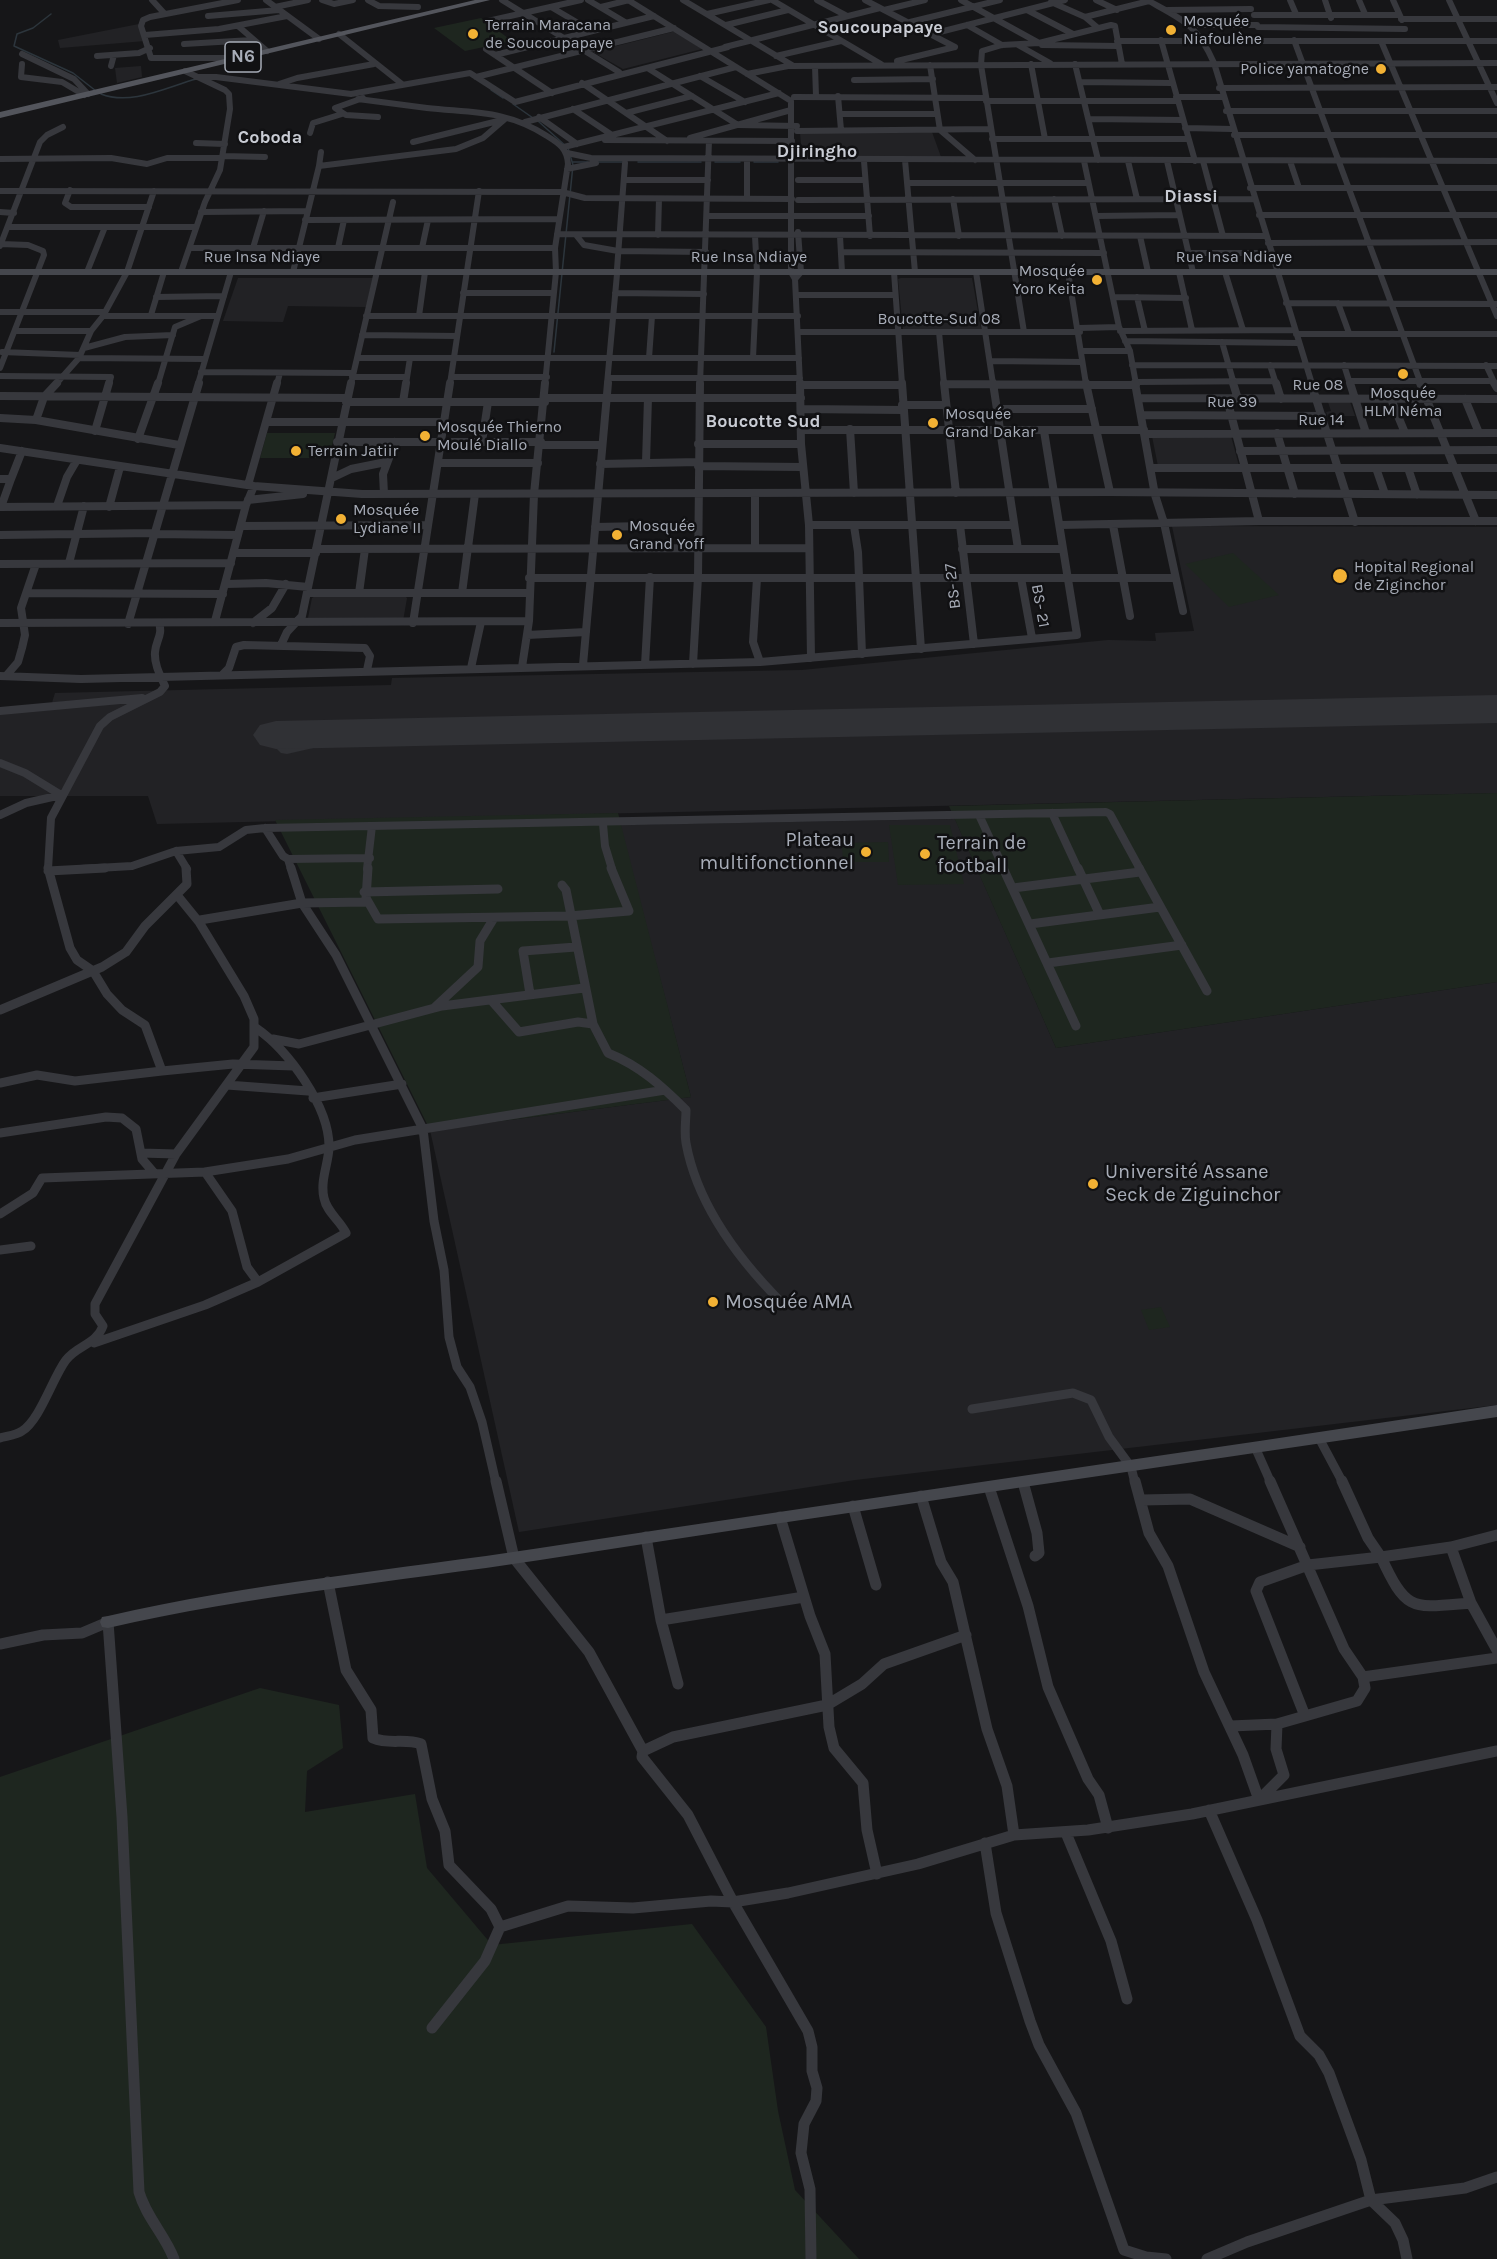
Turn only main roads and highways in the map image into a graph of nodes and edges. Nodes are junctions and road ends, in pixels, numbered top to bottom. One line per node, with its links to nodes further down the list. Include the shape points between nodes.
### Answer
1 (484, 0): 2 (main road, N6)
2 (0, 115)
3 (0, 272): 4 (main road, Rue Insa Ndiaye)
4 (1497, 272)
5 (1497, 1411): 6 (main road, via 514,1558 328,1582 171,1606)
6 (108, 1622)

